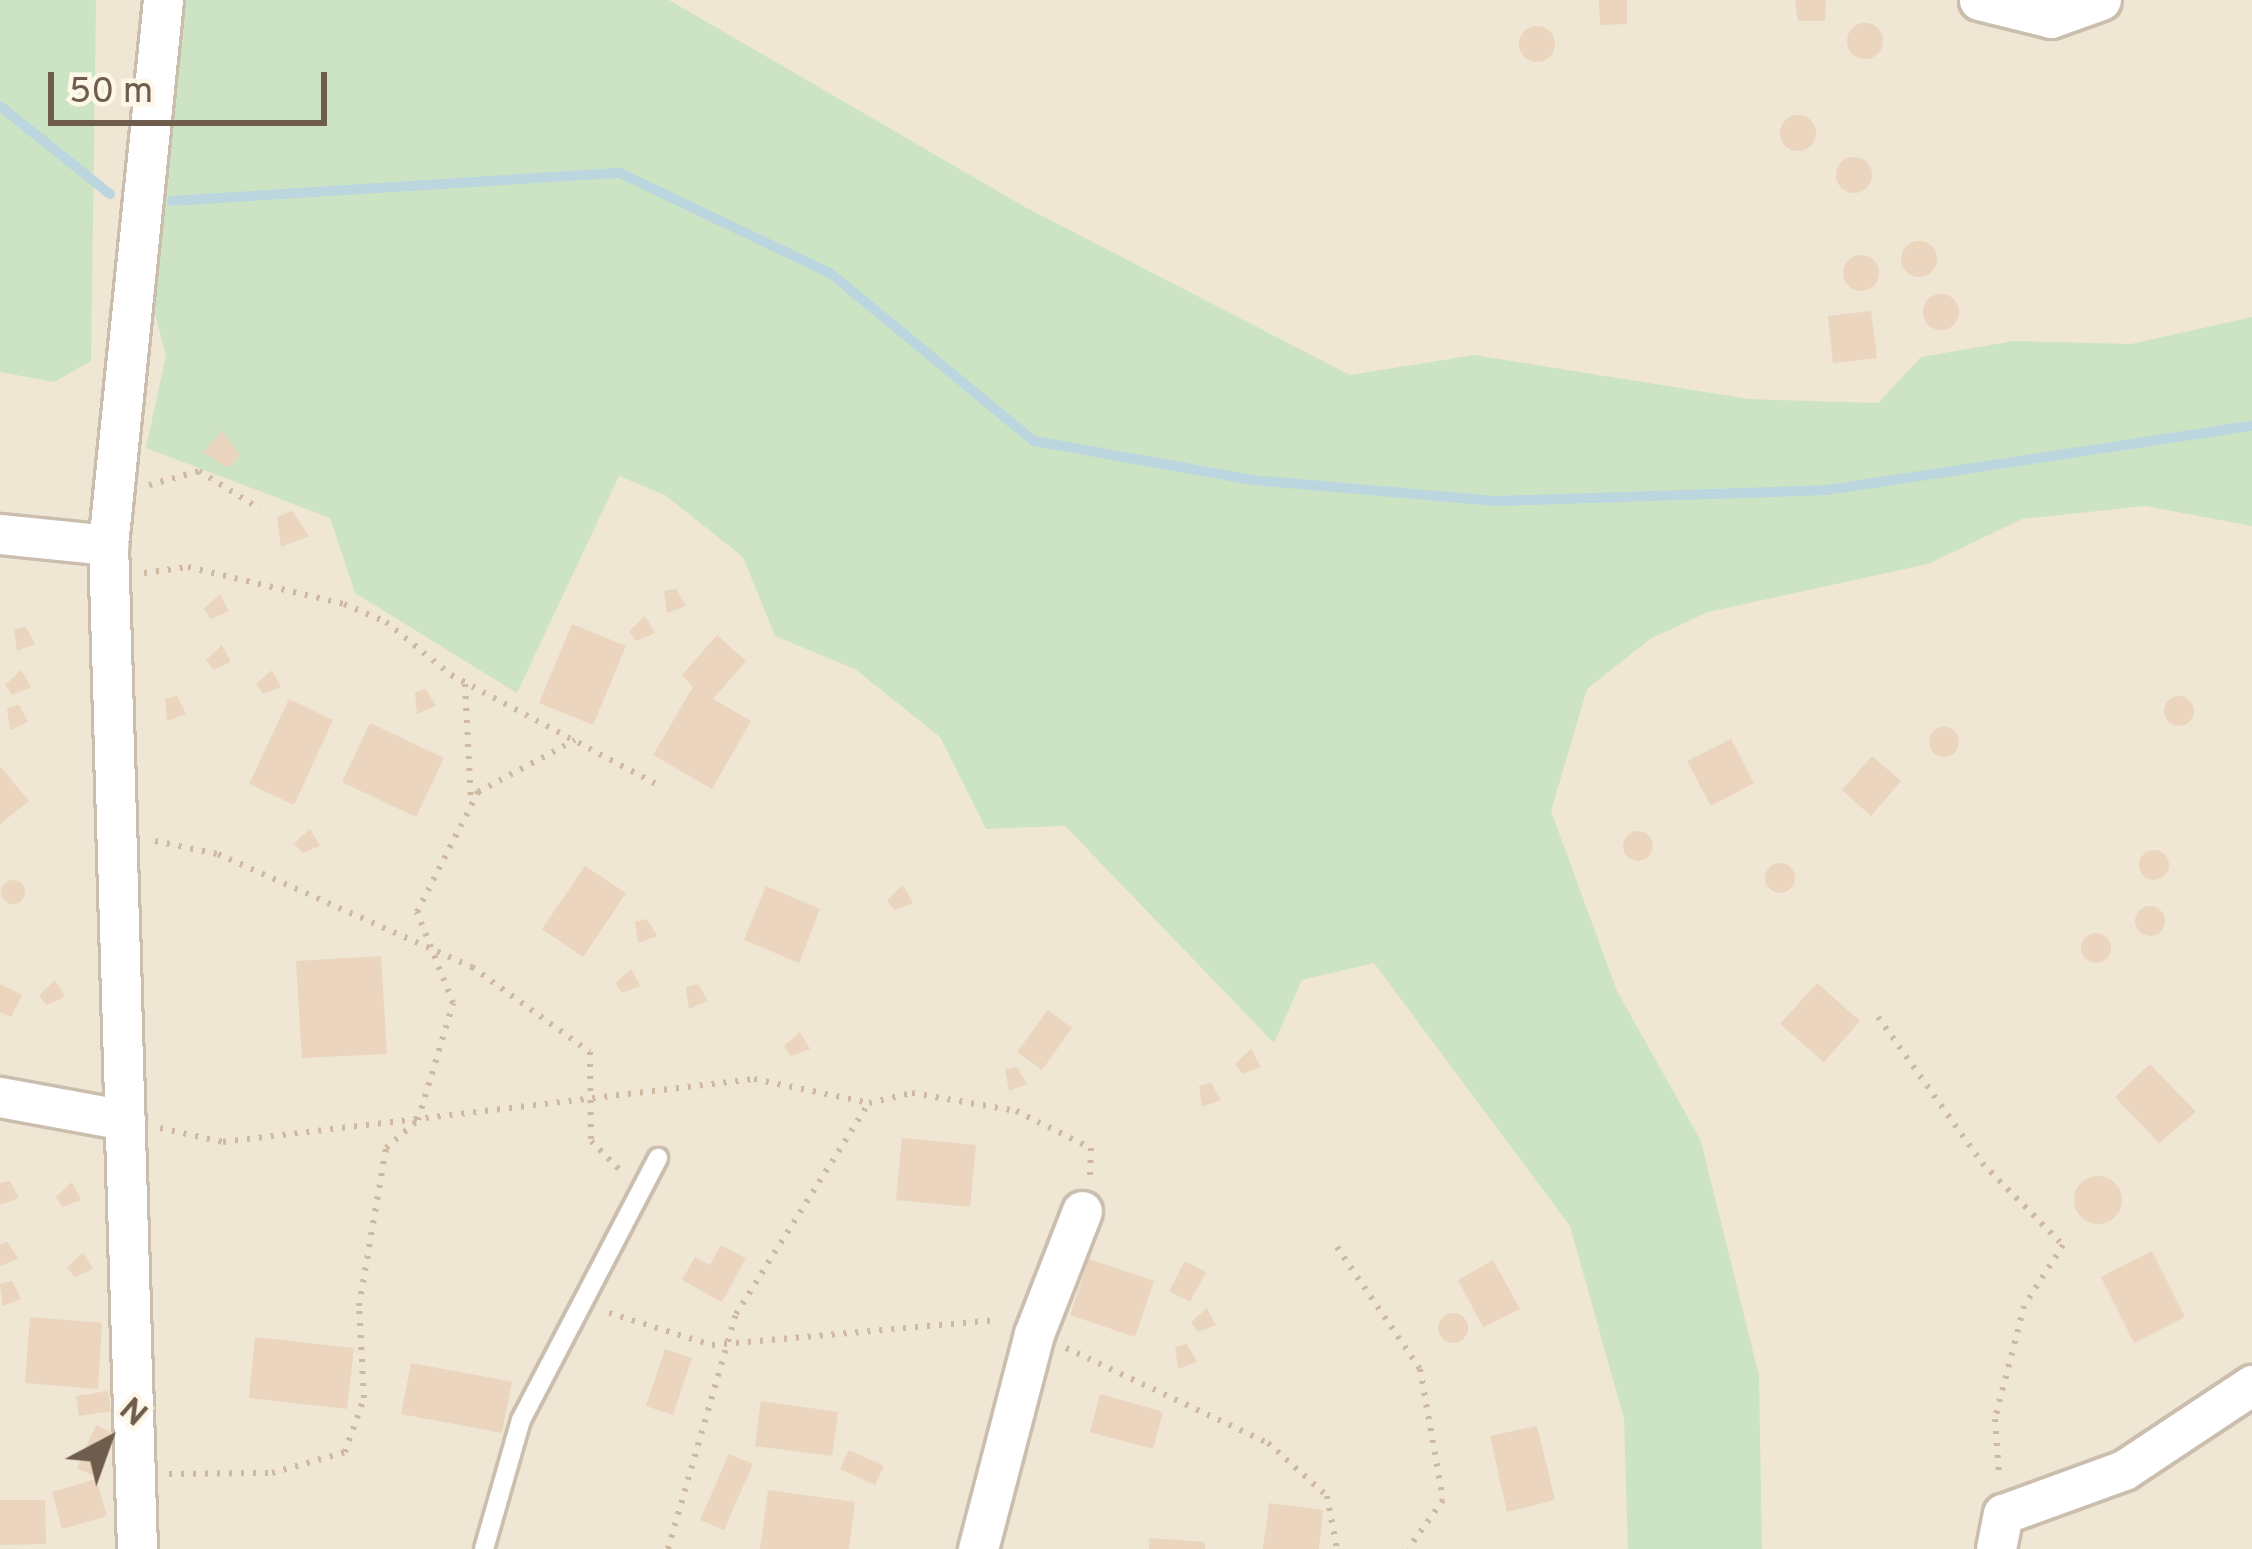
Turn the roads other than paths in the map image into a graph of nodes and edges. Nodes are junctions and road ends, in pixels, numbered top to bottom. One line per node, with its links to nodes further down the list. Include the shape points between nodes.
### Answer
1 (163, 0): 5 (street)
2 (1979, 0): 3 (street, via 2051,18)
3 (2101, 0)
4 (0, 534): 5 (street)
5 (108, 563): 7 (street)
6 (0, 1097): 7 (street)
7 (124, 1120): 12 (street)
8 (658, 1158): 13 (lane, via 521,1420)
9 (1082, 1211): 14 (street, via 1034,1334)
10 (2252, 1385): 11 (street, via 2124,1470)
11 (1999, 1531)
12 (137, 1549)
13 (484, 1549)
14 (978, 1549)

